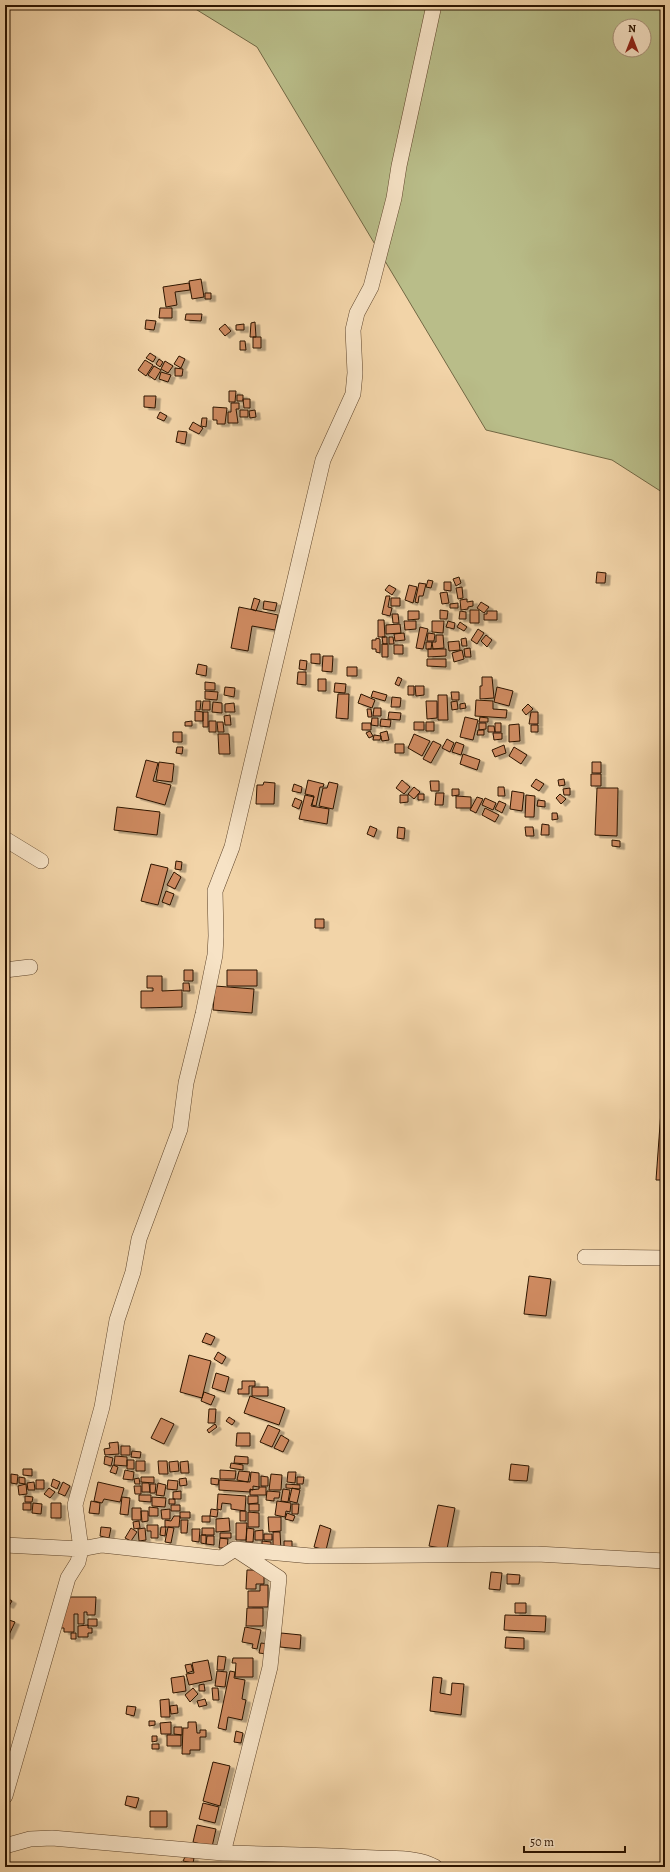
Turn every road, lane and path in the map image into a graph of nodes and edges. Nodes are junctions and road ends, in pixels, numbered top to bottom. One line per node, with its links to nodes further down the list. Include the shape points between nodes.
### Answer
1 (434, 5): 9 (street, via 394,198 370,287 357,313 353,330 353,394 323,460 232,847 215,891 215,955 186,1083 180,1129 139,1238 133,1272 117,1320 102,1407 75,1506)
2 (5, 839): 3 (street)
3 (40, 861)
4 (30, 967): 5 (street)
5 (5, 970)
6 (585, 1257): 7 (street)
7 (665, 1258)
8 (5, 1545): 9 (street)
9 (81, 1549): 10 (street, via 102,1545 221,1558); 12 (street, via 78,1562 68,1578)
10 (235, 1550): 11 (street, via 311,1556 537,1554); 14 (street, via 279,1578 270,1667)
11 (665, 1561)
12 (5, 1796)
13 (5, 1846): 14 (street, via 30,1839 52,1838)
14 (223, 1853): 15 (street, via 319,1854 381,1858 426,1861)
15 (435, 1867)

